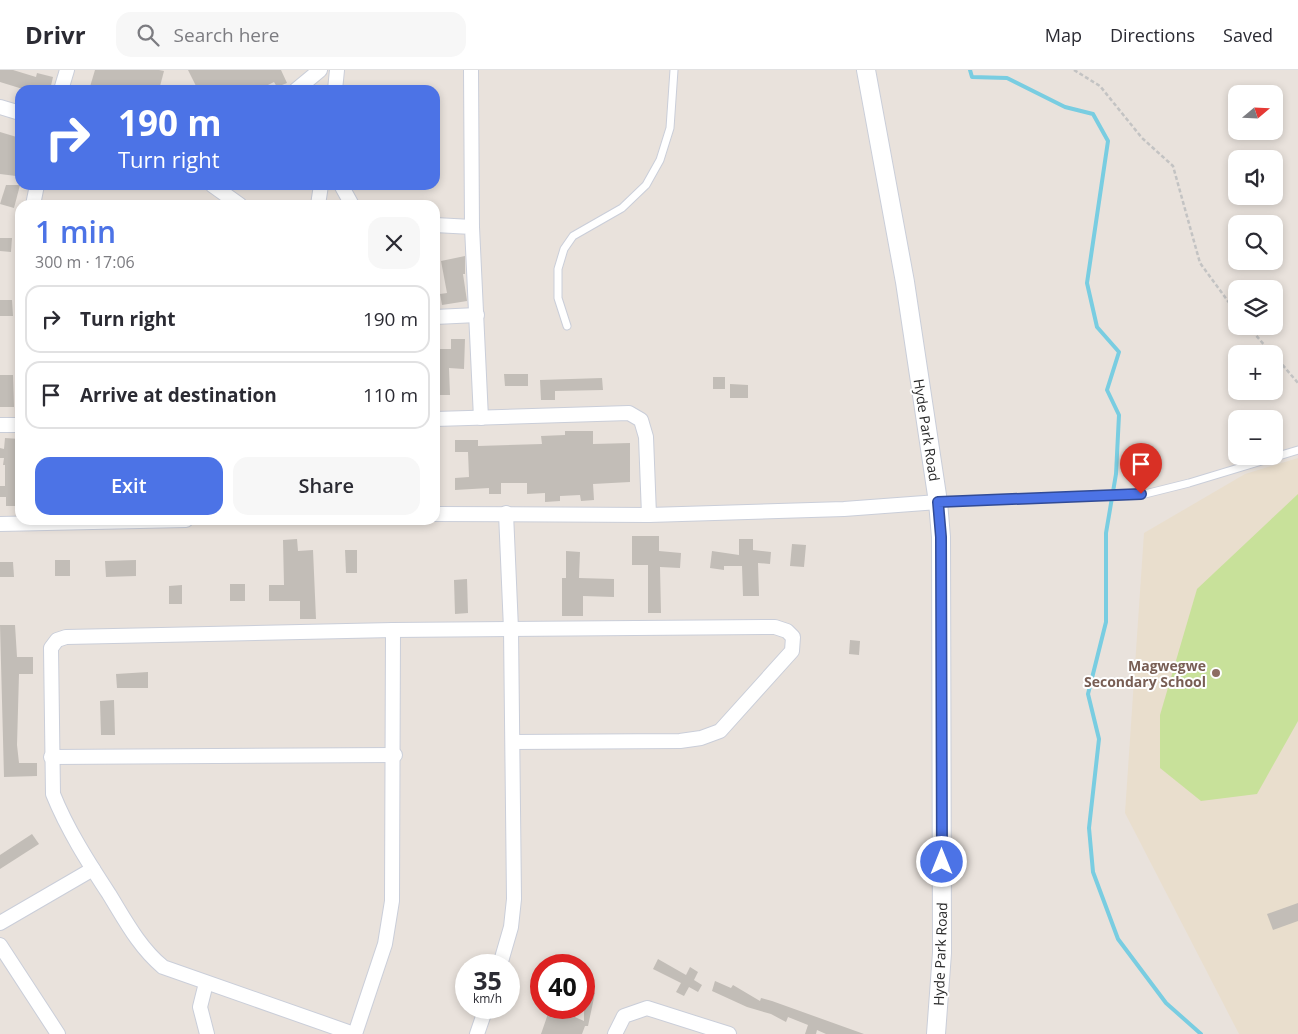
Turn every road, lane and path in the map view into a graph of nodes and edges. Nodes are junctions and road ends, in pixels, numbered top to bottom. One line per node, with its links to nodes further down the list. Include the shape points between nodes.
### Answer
1 (67, 70): 8 (street)
2 (320, 70): 9 (street)
3 (338, 70): 10 (street)
4 (471, 70): 16 (street)
5 (674, 70): 20 (lane, via 670,128 660,160 646,185 622,208 573,236 564,248 558,269 558,298)
6 (866, 70): 30 (street, Hyde Park Road, via 905,282)
7 (1074, 70): 17 (path, via 1100,86 1142,138 1173,166 1200,263)
8 (62, 85)
9 (302, 85)
10 (336, 85)
11 (0, 107): 12 (street)
12 (15, 112)
13 (219, 190): 14 (street)
14 (233, 200)
15 (440, 225): 16 (street)
16 (472, 227): 18 (street)
17 (1228, 301)
18 (477, 315): 19 (street); 25 (street)
19 (440, 317)
20 (567, 326)
21 (1256, 335): 22 (path)
22 (1264, 345)
23 (1283, 366): 24 (path)
24 (1298, 383)
25 (481, 418): 26 (street); 33 (street, via 629,413 641,420 646,437)
26 (440, 419)
27 (0, 425): 28 (street)
28 (15, 425)
29 (1298, 450): 30 (lane, via 1141,494)
30 (938, 502): 33 (street, via 844,509); 53 (street, Hyde Park Road, via 941,537 942,953)
31 (506, 513): 32 (street); 33 (street); 36 (street)
32 (440, 514)
33 (650, 515)
34 (0, 524): 35 (street)
35 (15, 524)
36 (511, 629): 37 (street); 38 (street); 38 (street, via 775,627 787,631 794,644 792,651 720,732 680,742)
37 (394, 630): 39 (street); 40 (street, via 66,636 51,648)
38 (513, 742): 44 (street, via 514,898 511,927)
39 (395, 755): 40 (street); 49 (street, via 392,901 385,944)
40 (51, 757): 41 (street, via 53,794)
41 (93, 868): 42 (street); 45 (street, via 141,946 152,958 164,967)
42 (0, 923)
43 (0, 945): 47 (street)
44 (503, 954)
45 (206, 983): 48 (street, via 200,1007); 49 (street)
46 (482, 1019): 50 (street)
47 (58, 1034)
48 (206, 1034)
49 (354, 1034)
50 (477, 1034)
51 (615, 1034): 52 (street, via 624,1016 647,1008)
52 (729, 1034)
53 (936, 1034)

